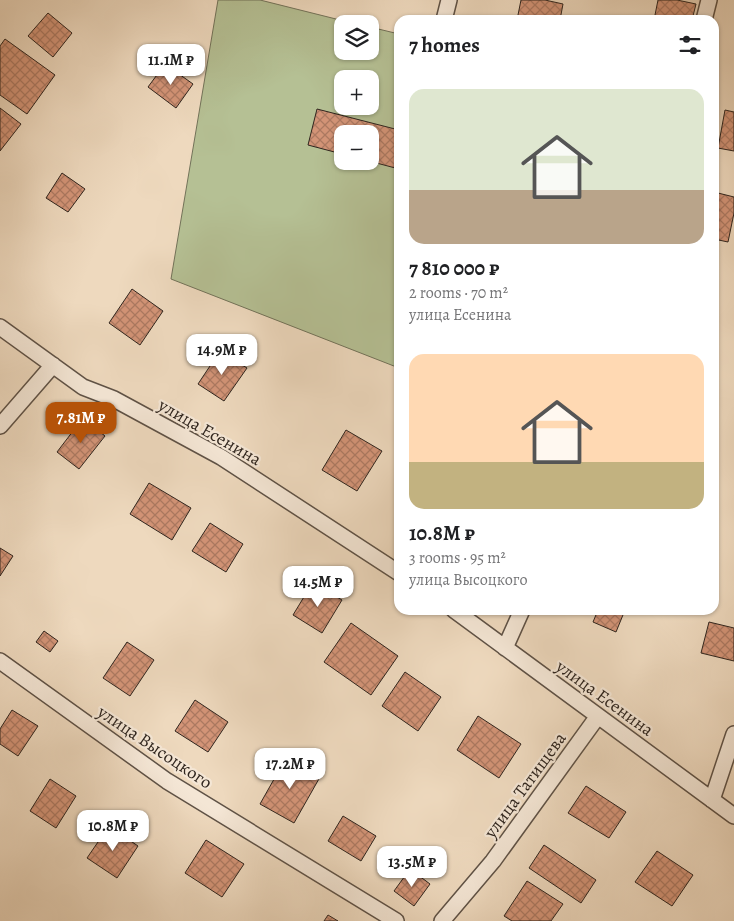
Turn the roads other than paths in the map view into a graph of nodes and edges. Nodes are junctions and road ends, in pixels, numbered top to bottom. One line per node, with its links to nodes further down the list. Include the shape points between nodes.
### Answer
1 (449, 0): 3 (street)
2 (709, 0): 4 (street)
3 (445, 15)
4 (705, 15)
5 (0, 328): 6 (street, улица Есенина)
6 (53, 365): 7 (street); 8 (street, улица Есенина, via 83,387 221,457)
7 (0, 426)
8 (394, 571)
9 (461, 615): 11 (street, улица Есенина)
10 (520, 615): 11 (street)
11 (505, 648): 13 (street, улица Есенина)
12 (0, 661): 17 (street, улица Высоцкого, via 167,780)
13 (598, 716): 15 (street, улица Есенина); 18 (street, улица Татищева, via 493,861)
14 (734, 734): 15 (street)
15 (712, 800): 16 (street, улица Есенина)
16 (734, 816)
17 (396, 921)
18 (442, 921)

